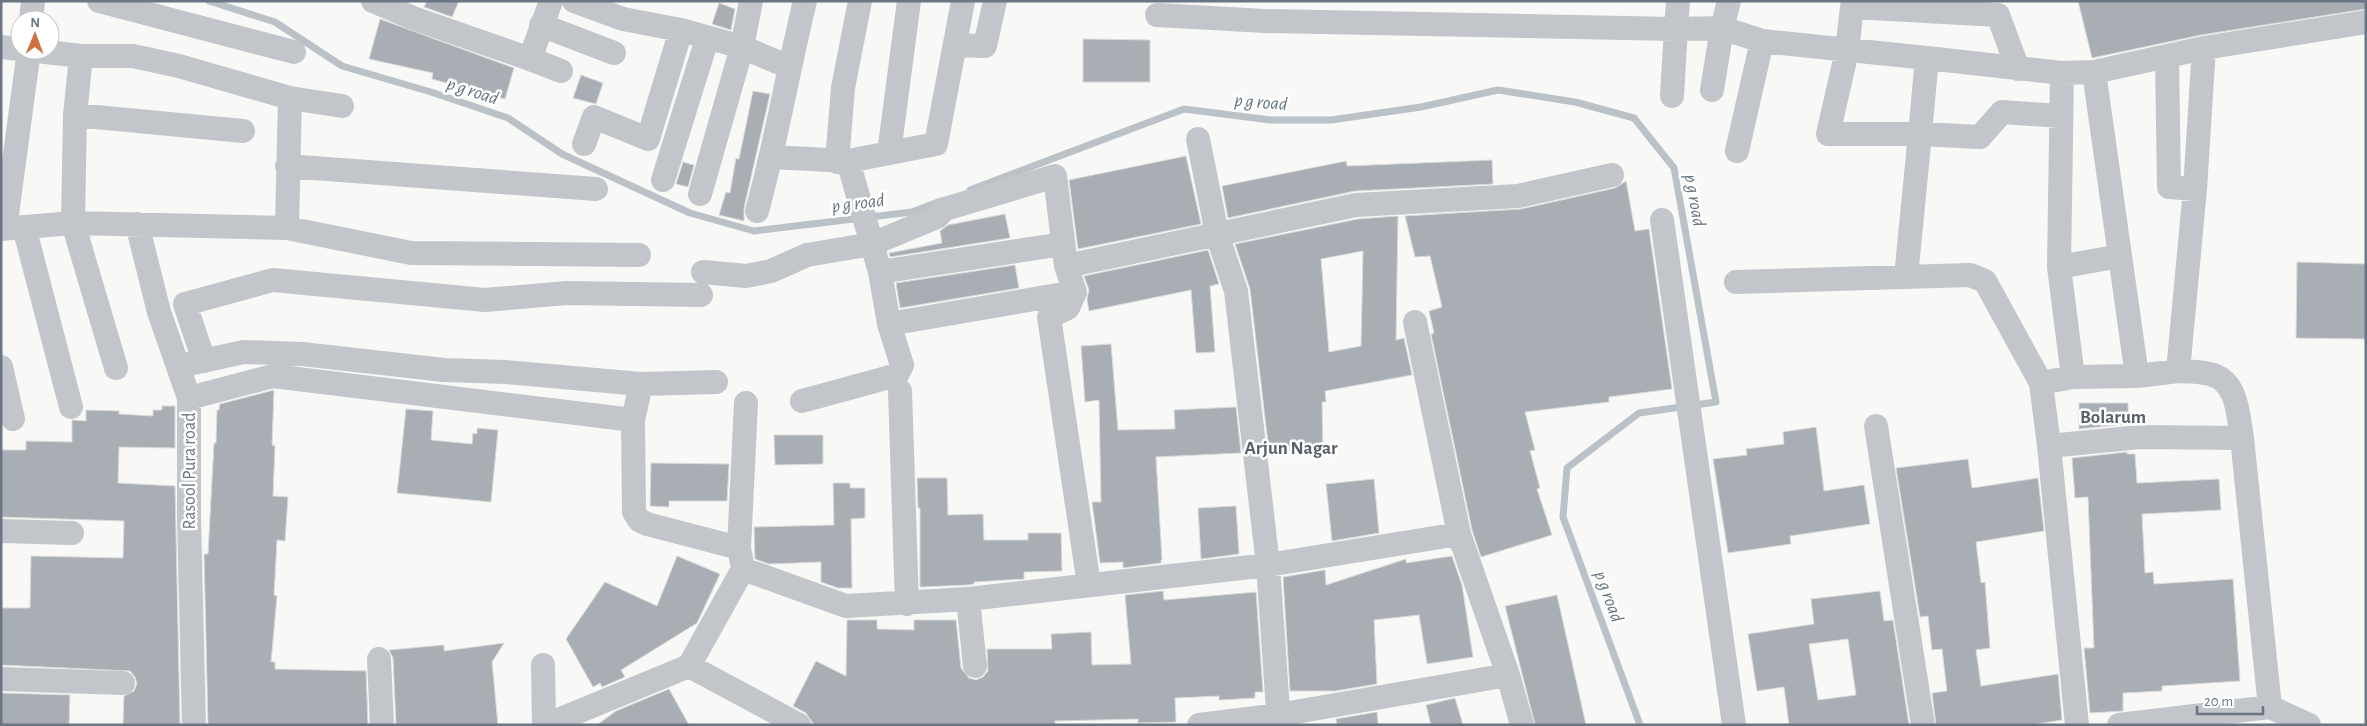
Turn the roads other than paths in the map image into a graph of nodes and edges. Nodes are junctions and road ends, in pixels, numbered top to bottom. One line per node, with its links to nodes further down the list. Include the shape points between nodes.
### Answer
1 (99, 1): 30 (street)
2 (373, 1): 15 (street)
3 (551, 1): 20 (street)
4 (574, 1): 16 (street)
5 (751, 1): 27 (street)
6 (805, 1): 38 (street)
7 (860, 1): 56 (street, via 843,88)
8 (909, 1): 54 (street)
9 (963, 1): 26 (street)
10 (995, 1): 26 (street, via 985,46)
11 (1678, 1): 22 (street)
12 (1728, 1): 21 (street)
13 (1951, 6): 14 (street); 29 (street, via 1852,7)
14 (1996, 8): 39 (street)
15 (415, 10): 36 (street)
16 (625, 10): 23 (street)
17 (1264, 11): 18 (street); 22 (street)
18 (1157, 16)
19 (2366, 22): 28 (street)
20 (542, 24): 31 (street); 36 (street)
21 (1722, 28): 22 (street); 25 (street); 43 (street)
22 (1676, 29): 44 (street)
23 (682, 30): 24 (street); 52 (street, via 648,139 594,117)
24 (707, 39): 27 (street); 59 (street)
25 (1762, 41): 29 (street); 53 (street)
26 (955, 45): 54 (street, via 936,144)
27 (742, 48): 38 (street); 62 (street)
28 (2204, 48): 34 (street); 61 (street)
29 (1847, 51): 35 (street); 50 (street, via 1828,134)
30 (294, 52)
31 (614, 53)
32 (60, 54): 33 (street)
33 (81, 56): 45 (street, via 133,56); 47 (street)
34 (2167, 57): 41 (street); 61 (street, via 2169,187)
35 (1927, 58): 39 (street); 50 (street)
36 (530, 59): 40 (street)
37 (27, 60): 67 (street)
38 (789, 67): 55 (street)
39 (2018, 69): 42 (street)
40 (561, 72)
41 (2094, 72): 42 (street); 73 (street)
42 (2062, 73): 48 (street)
43 (1712, 90)
44 (1672, 96)
45 (290, 98): 46 (street); 57 (street)
46 (342, 106)
47 (75, 115): 49 (street); 65 (street)
48 (2060, 116): 50 (street, via 2002,112 1980,137); 74 (street)
49 (243, 132)
50 (1920, 134): 77 (street)
51 (1198, 139): 69 (street)
52 (584, 144)
53 (1737, 151)
54 (889, 153): 56 (street)
55 (772, 156): 56 (street); 63 (street)
56 (842, 161): 70 (street, via 856,190)
57 (287, 166): 60 (street); 68 (street)
58 (1612, 175): 69 (street, via 1518,196 1356,205)
59 (663, 180)
60 (596, 189)
61 (2195, 189): 87 (street)
62 (700, 194)
63 (758, 211)
64 (1662, 220): 127 (street)
65 (73, 224): 66 (street); 67 (street); 86 (street)
66 (136, 224): 68 (street); 84 (street, Rasool Pura road, via 159,312)
67 (10, 228): 97 (street)
68 (287, 228): 71 (street, via 411,253)
69 (1217, 234): 72 (street); 107 (street, via 1236,291)
70 (872, 242): 72 (street, via 937,217 945,209 1055,176); 75 (street, via 807,255 771,271 746,276); 76 (street)
71 (639, 255)
72 (1065, 255): 76 (street); 79 (street)
73 (2120, 256): 74 (street); 88 (street)
74 (2059, 267): 89 (street)
75 (703, 272)
76 (880, 272): 82 (street)
77 (1906, 277): 78 (street); 91 (street, via 1970,275 1985,281)
78 (1736, 282)
79 (1075, 292): 82 (street); 108 (street, via 1068,308 1049,317)
80 (701, 295): 83 (street, via 567,293 485,300 273,280 185,304)
81 (1415, 322): 105 (street)
82 (889, 324): 95 (street, via 902,365 897,375)
83 (204, 361): 84 (street); 92 (street, via 244,352 302,354 444,370)
84 (179, 366): 94 (street, Rasool Pura road)
85 (1, 367): 98 (street)
86 (116, 368)
87 (2178, 371): 88 (street); 101 (street, via 2212,374 2225,381 2234,396)
88 (2137, 376): 89 (street)
89 (2073, 377): 91 (street)
90 (716, 382): 92 (street)
91 (2041, 383): 102 (street)
92 (642, 384): 99 (street)
93 (900, 391): 110 (street)
94 (189, 398): 99 (street, via 273,376); 121 (street, Rasool Pura road)
95 (802, 401)
96 (746, 403): 106 (street)
97 (71, 408)
98 (14, 419)
99 (633, 420): 106 (street, via 634,512 639,520)
100 (1876, 426): 128 (street)
101 (2242, 438): 102 (street, via 2140,437); 118 (street)
102 (2049, 446): 129 (street)
103 (1, 531): 104 (street)
104 (72, 533)
105 (1459, 534): 107 (street); 115 (street)
106 (741, 558): 110 (street, via 846,606); 113 (street)
107 (1268, 565): 108 (street); 119 (street)
108 (1089, 586): 109 (street)
109 (968, 600): 110 (street); 114 (street)
110 (907, 604)
111 (379, 659): 122 (street)
112 (543, 665): 123 (street)
113 (689, 666): 123 (street); 124 (street)
114 (975, 666)
115 (1508, 675): 119 (street); 126 (street)
116 (1, 680): 117 (street)
117 (122, 683)
118 (2270, 706): 120 (street); 131 (street)
119 (1278, 720): 125 (street)
120 (2193, 720): 130 (street)
121 (194, 725)
122 (382, 725)
123 (545, 725)
124 (799, 725)
125 (1199, 725)
126 (1522, 725)
127 (1734, 725)
128 (1923, 725)
129 (2077, 725)
130 (2119, 725)
131 (2309, 725)

